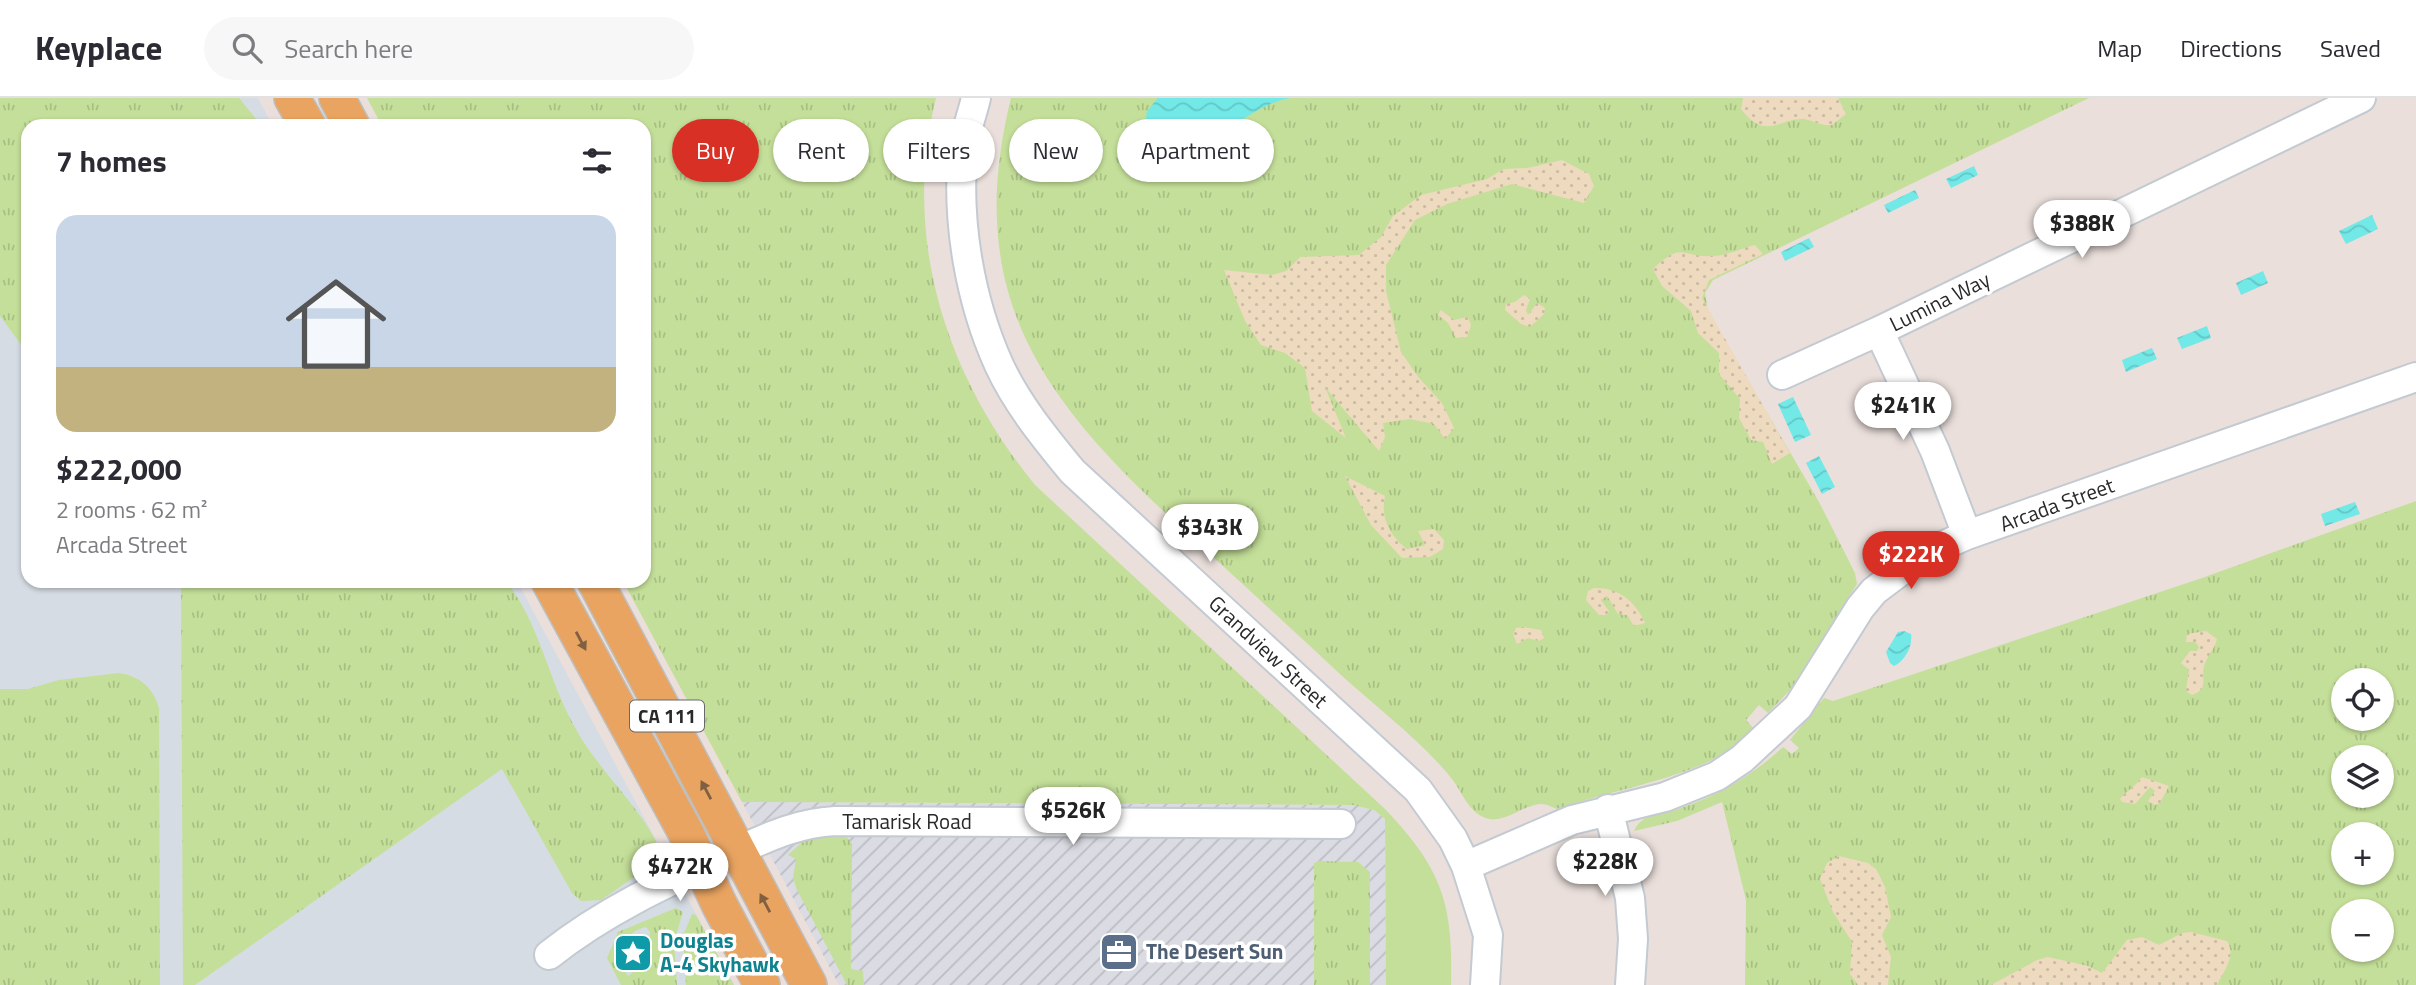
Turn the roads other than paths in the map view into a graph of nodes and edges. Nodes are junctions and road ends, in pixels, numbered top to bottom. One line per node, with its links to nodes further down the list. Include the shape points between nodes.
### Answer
1 (292, 98): 5 (main road)
2 (337, 98): 6 (main road)
3 (976, 98): 16 (street, Grandview Street, via 964,149 964,225 976,298 999,366 1034,424 1072,471 1418,790 1453,839)
4 (2361, 98): 7 (street, Lumina Way)
5 (304, 119)
6 (348, 119)
7 (1879, 331): 8 (street, Lumina Way); 10 (street, via 1935,451)
8 (1782, 375)
9 (2416, 377): 10 (street, Arcada Street)
10 (1967, 535): 13 (street, Arcada Street, via 1922,555 1874,591 1798,708 1742,760 1688,789)
11 (553, 588): 17 (main road, CA 111, one-way to 17)
12 (599, 588): 15 (main road, CA 111, one-way to 12)
13 (1608, 809): 16 (street, Arcada Street); 22 (street, via 1630,898)
14 (1341, 824): 15 (street, Tamarisk Road, via 819,822 789,828)
15 (737, 851): 17 (street, Tamarisk Road); 20 (main road, CA 111, one-way to 15)
16 (1465, 866): 21 (street, Grandview Street, via 1488,935)
17 (701, 867): 18 (street, Tamarisk Road, via 638,897); 19 (main road, CA 111)
18 (549, 955)
19 (762, 985)
20 (809, 985)
21 (1485, 985)
22 (1630, 985)

